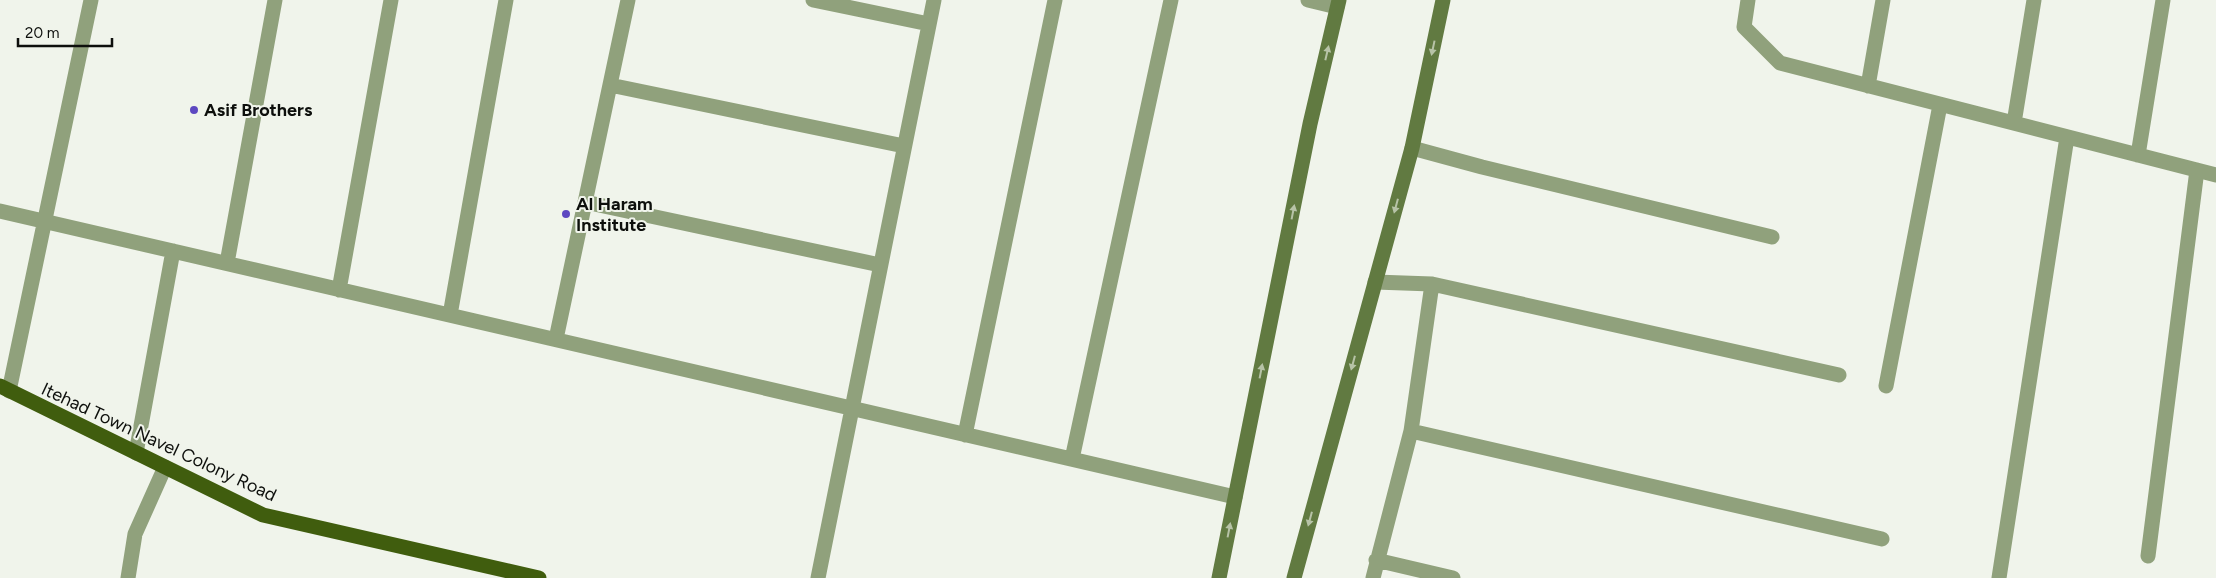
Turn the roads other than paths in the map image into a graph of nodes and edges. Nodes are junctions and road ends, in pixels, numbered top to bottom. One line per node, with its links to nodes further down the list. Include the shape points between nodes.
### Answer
1 (92, 0): 30 (street)
2 (274, 0): 33 (street)
3 (391, 0): 37 (street)
4 (506, 0): 38 (street)
5 (628, 0): 18 (street)
6 (813, 0): 17 (street)
7 (934, 0): 17 (street)
8 (1055, 0): 45 (street)
9 (1171, 0): 47 (street)
10 (1308, 0): 16 (street)
11 (1443, 0): 24 (main road, one-way to 24)
12 (1748, 0): 19 (street, via 1744,27 1780,63)
13 (1883, 0): 19 (street)
14 (2034, 0): 21 (street)
15 (2163, 0): 25 (street)
16 (1338, 4): 49 (main road, one-way to 16, via 1310,124)
17 (929, 24): 23 (street)
18 (610, 85): 23 (street); 28 (street)
19 (1868, 86): 20 (street)
20 (1940, 105): 21 (street); 41 (street)
21 (2014, 123): 22 (street)
22 (2068, 137): 25 (street); 60 (street)
23 (904, 146): 34 (street)
24 (1412, 148): 31 (street); 35 (main road, one-way to 35)
25 (2138, 155): 26 (street)
26 (2197, 170): 27 (street); 51 (street)
27 (2216, 175)
28 (585, 202): 34 (street); 39 (street)
29 (0, 211): 30 (street)
30 (45, 221): 32 (street); 42 (street)
31 (1772, 238)
32 (173, 250): 33 (street); 46 (street)
33 (227, 263): 37 (street)
34 (880, 265): 43 (street)
35 (1375, 282): 36 (street); 57 (main road, one-way to 57)
36 (1432, 284): 40 (street); 44 (street)
37 (339, 290): 38 (street)
38 (450, 315): 39 (street)
39 (556, 340): 43 (street)
40 (1839, 375)
41 (1886, 386)
42 (4, 388): 46 (main road, Itehad Town Navel Colony Road)
43 (851, 408): 45 (street); 55 (street)
44 (1411, 431): 50 (street); 52 (street)
45 (965, 435): 47 (street)
46 (136, 453): 48 (main road, Itehad Town Navel Colony Road)
47 (1072, 459): 49 (street)
48 (166, 467): 53 (street, via 136,534); 54 (main road, Itehad Town Navel Colony Road, via 263,515)
49 (1235, 497): 56 (main road, one-way to 49)
50 (1882, 539)
51 (2148, 556)
52 (1376, 560): 58 (street); 59 (street)
53 (128, 578)
54 (539, 578)
55 (818, 578)
56 (1219, 578)
57 (1294, 578)
58 (1373, 578)
59 (1453, 578)
60 (1999, 578)

